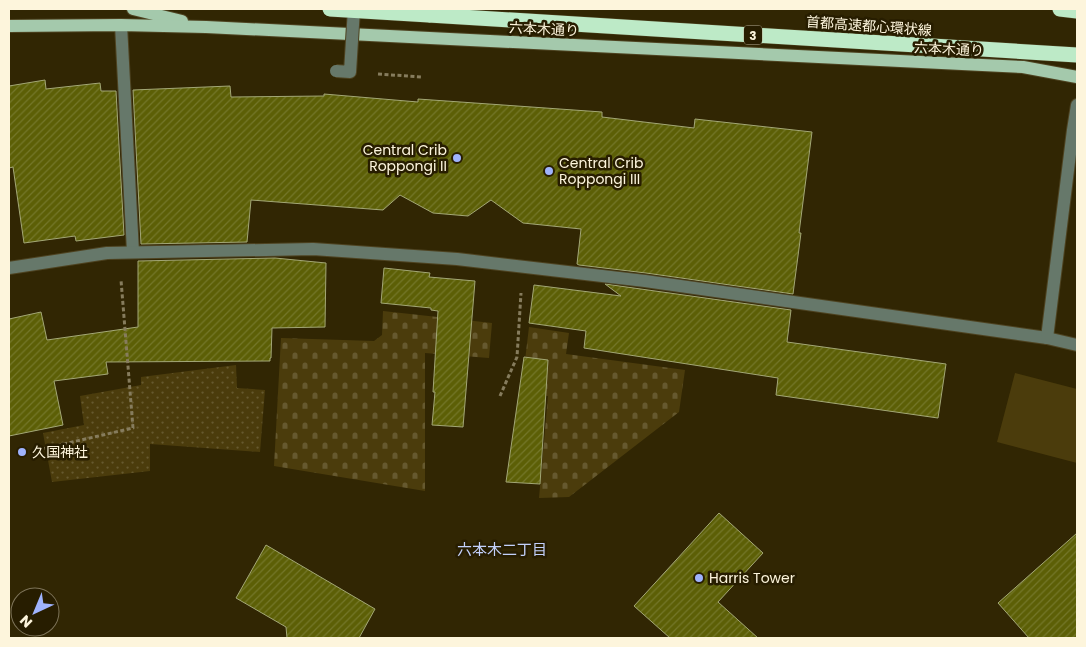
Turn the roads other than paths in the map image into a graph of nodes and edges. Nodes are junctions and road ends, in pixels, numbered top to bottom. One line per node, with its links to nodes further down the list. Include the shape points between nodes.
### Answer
1 (134, 9): 8 (main road)
2 (330, 9): 9 (highway, 首都高速都心環状線 / 3, bridge)
3 (354, 9): 10 (street, bridge, via 350,72)
4 (1060, 9): 5 (highway)
5 (1077, 11)
6 (121, 25): 7 (main road, 六本木通り); 8 (main road, 六本木通り); 13 (street)
7 (9, 26)
8 (206, 27): 11 (main road, 六本木通り, via 1022,67)
9 (1077, 55)
10 (336, 71)
11 (1077, 77)
12 (1077, 106): 15 (street)
13 (133, 252): 14 (street); 15 (street, via 313,249 457,259 645,281)
14 (9, 268)
15 (1047, 338): 16 (street)
16 (1077, 345)

